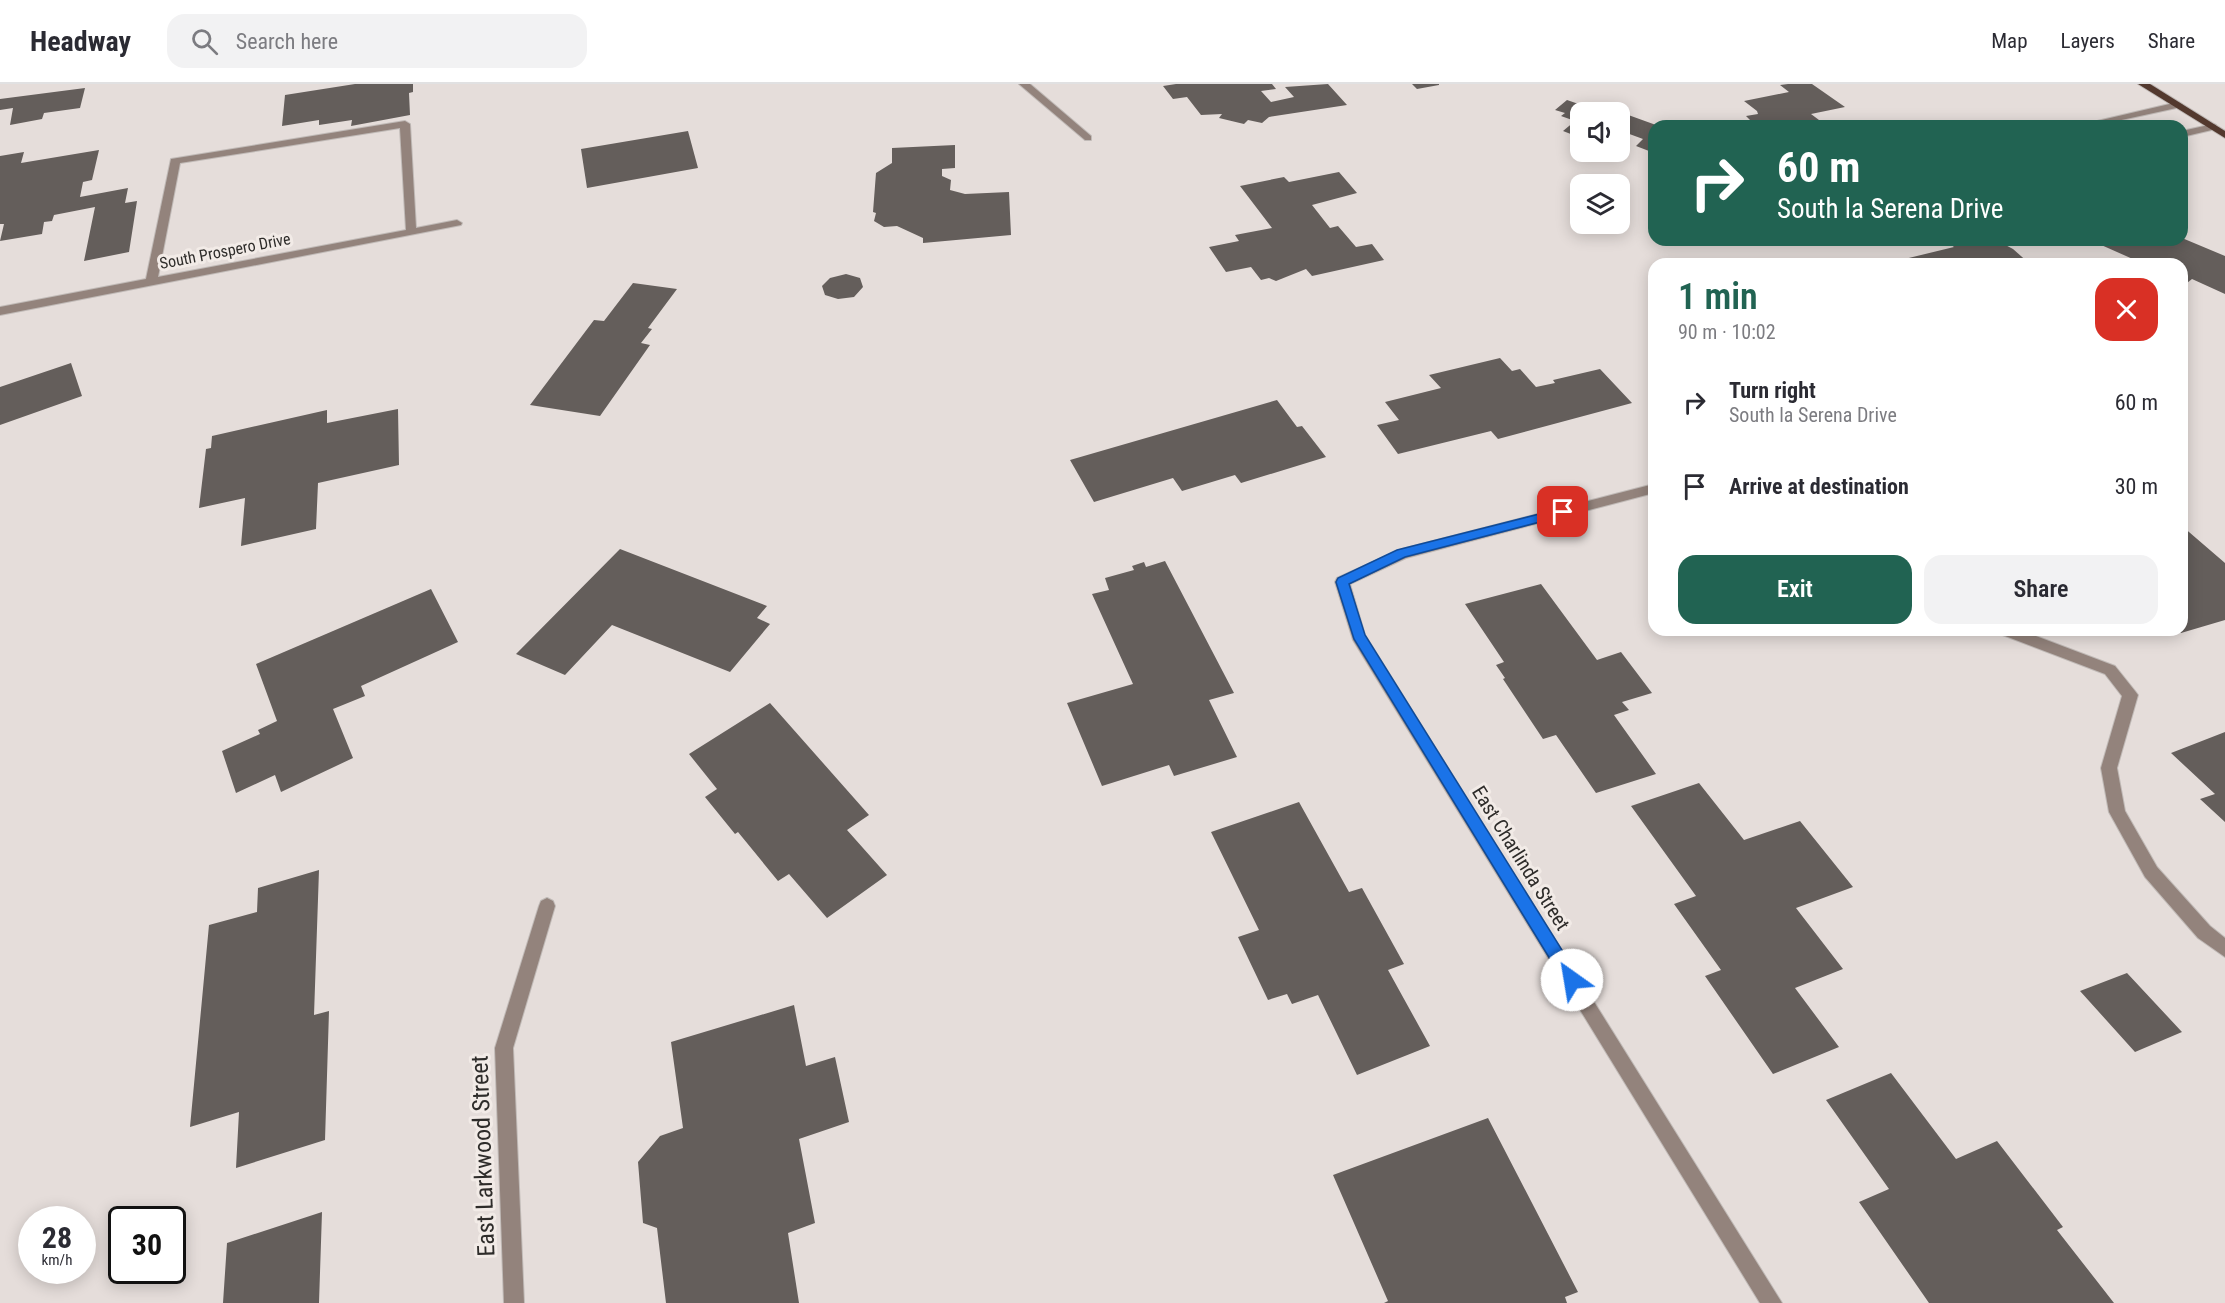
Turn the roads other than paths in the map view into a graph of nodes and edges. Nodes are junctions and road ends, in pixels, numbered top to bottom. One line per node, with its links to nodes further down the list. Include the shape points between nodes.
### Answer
1 (1024, 84): 8 (street)
2 (2144, 84): 3 (main road)
3 (2178, 105): 4 (street); 5 (main road)
4 (2109, 120)
5 (2213, 127): 6 (street); 7 (main road)
6 (2188, 133)
7 (2225, 135)
8 (1088, 138)
9 (457, 223): 10 (street, South Prospero Drive)
10 (411, 232): 11 (street, South Prospero Drive); 11 (street, via 405,124 175,161)
11 (151, 282): 12 (street, South Prospero Drive)
12 (0, 311)
13 (1648, 491): 18 (street, East Charlinda Street, via 1402,554 1342,582 1359,636)
14 (2021, 636): 16 (street, via 2110,670 2130,696 2109,768 2117,812 2151,872 2204,932)
15 (547, 906): 17 (street, East Larkwood Street, via 504,1047)
16 (2225, 949)
17 (514, 1303)
18 (1772, 1303)

